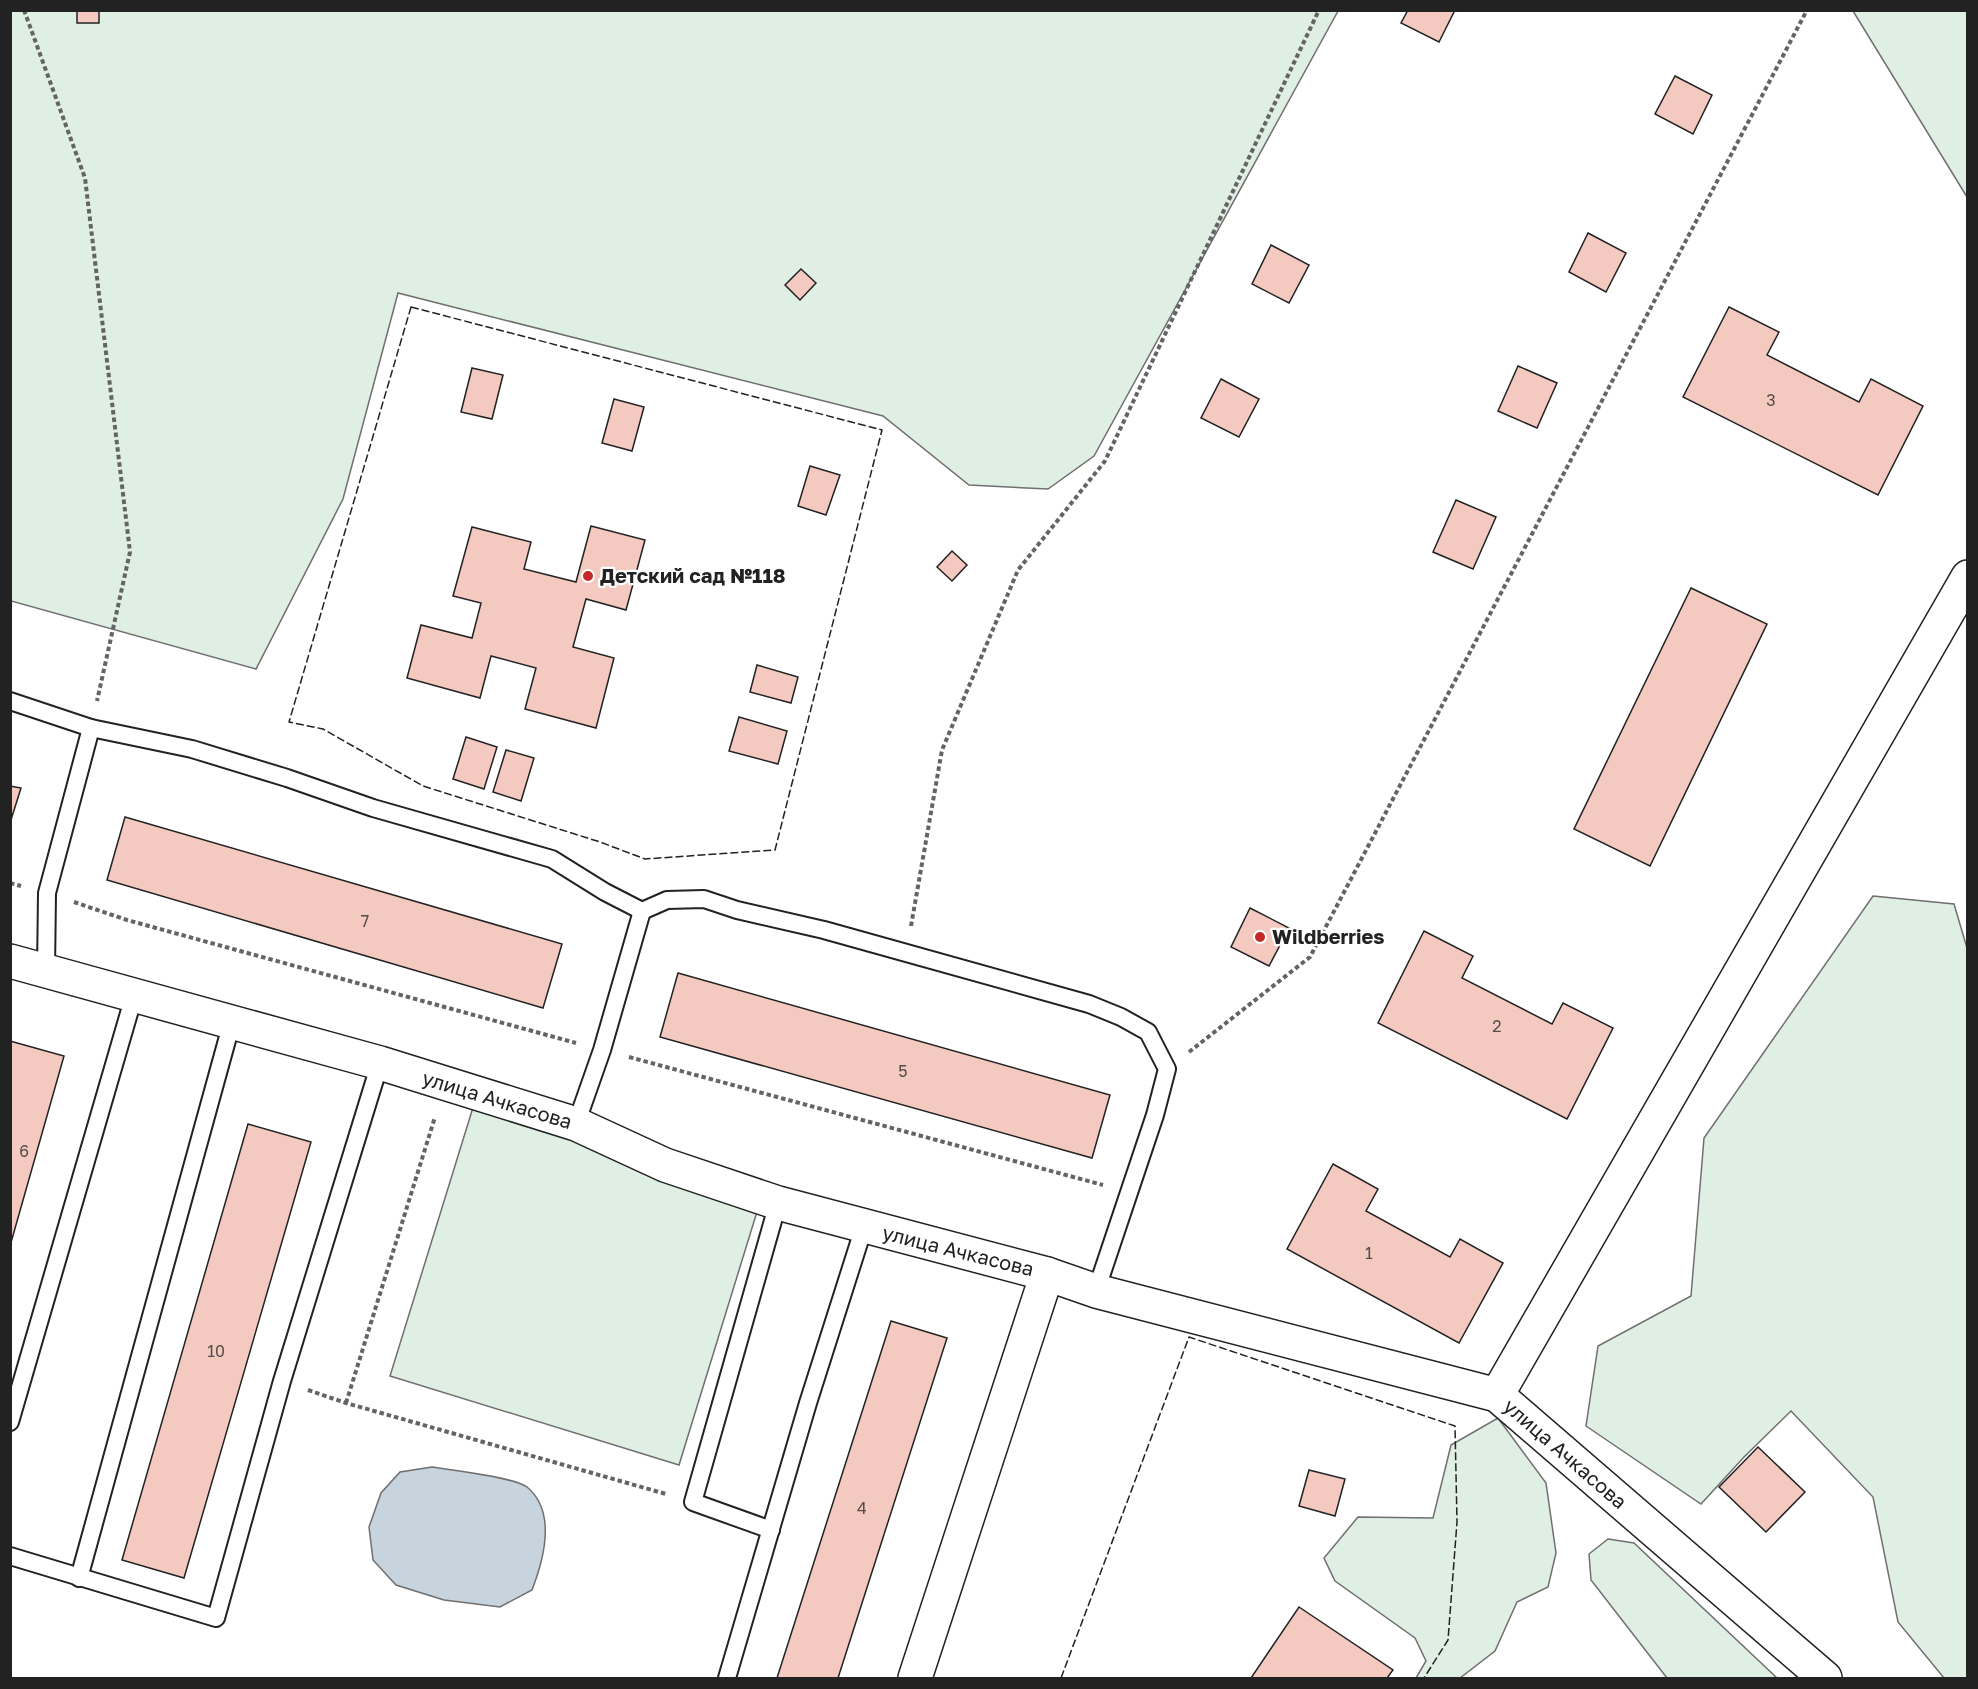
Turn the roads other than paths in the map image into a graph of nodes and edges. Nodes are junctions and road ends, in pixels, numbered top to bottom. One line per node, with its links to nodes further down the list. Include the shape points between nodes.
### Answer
1 (1968, 577): 15 (street)
2 (10, 700): 3 (lane)
3 (91, 728): 4 (lane, via 192,749 373,808 552,860); 6 (lane, via 47,893)
4 (642, 911): 10 (lane); 14 (lane, via 667,900 704,899 1067,998 1121,1017 1148,1032 1167,1069)
5 (10, 961): 6 (street, улица Ачкасова)
6 (46, 971): 7 (street, улица Ачкасова)
7 (134, 996): 8 (street, улица Ачкасова); 16 (lane)
8 (232, 1022): 9 (street, улица Ачкасова); 19 (lane)
9 (380, 1063): 10 (street, улица Ачкасова); 19 (lane, via 282,1381 216,1618)
10 (576, 1124): 11 (street, улица Ачкасова, via 665,1165)
11 (778, 1203): 12 (street, улица Ачкасова); 17 (lane, via 693,1502)
12 (864, 1227): 13 (street, улица Ачкасова); 17 (lane)
13 (1047, 1274): 14 (street, улица Ачкасова); 21 (street)
14 (1096, 1291): 15 (street, улица Ачкасова)
15 (1497, 1395): 22 (street, улица Ачкасова)
16 (10, 1422)
17 (771, 1530): 20 (lane)
18 (10, 1556): 19 (lane)
19 (79, 1578)
20 (727, 1678)
21 (915, 1678)
22 (1825, 1678)

